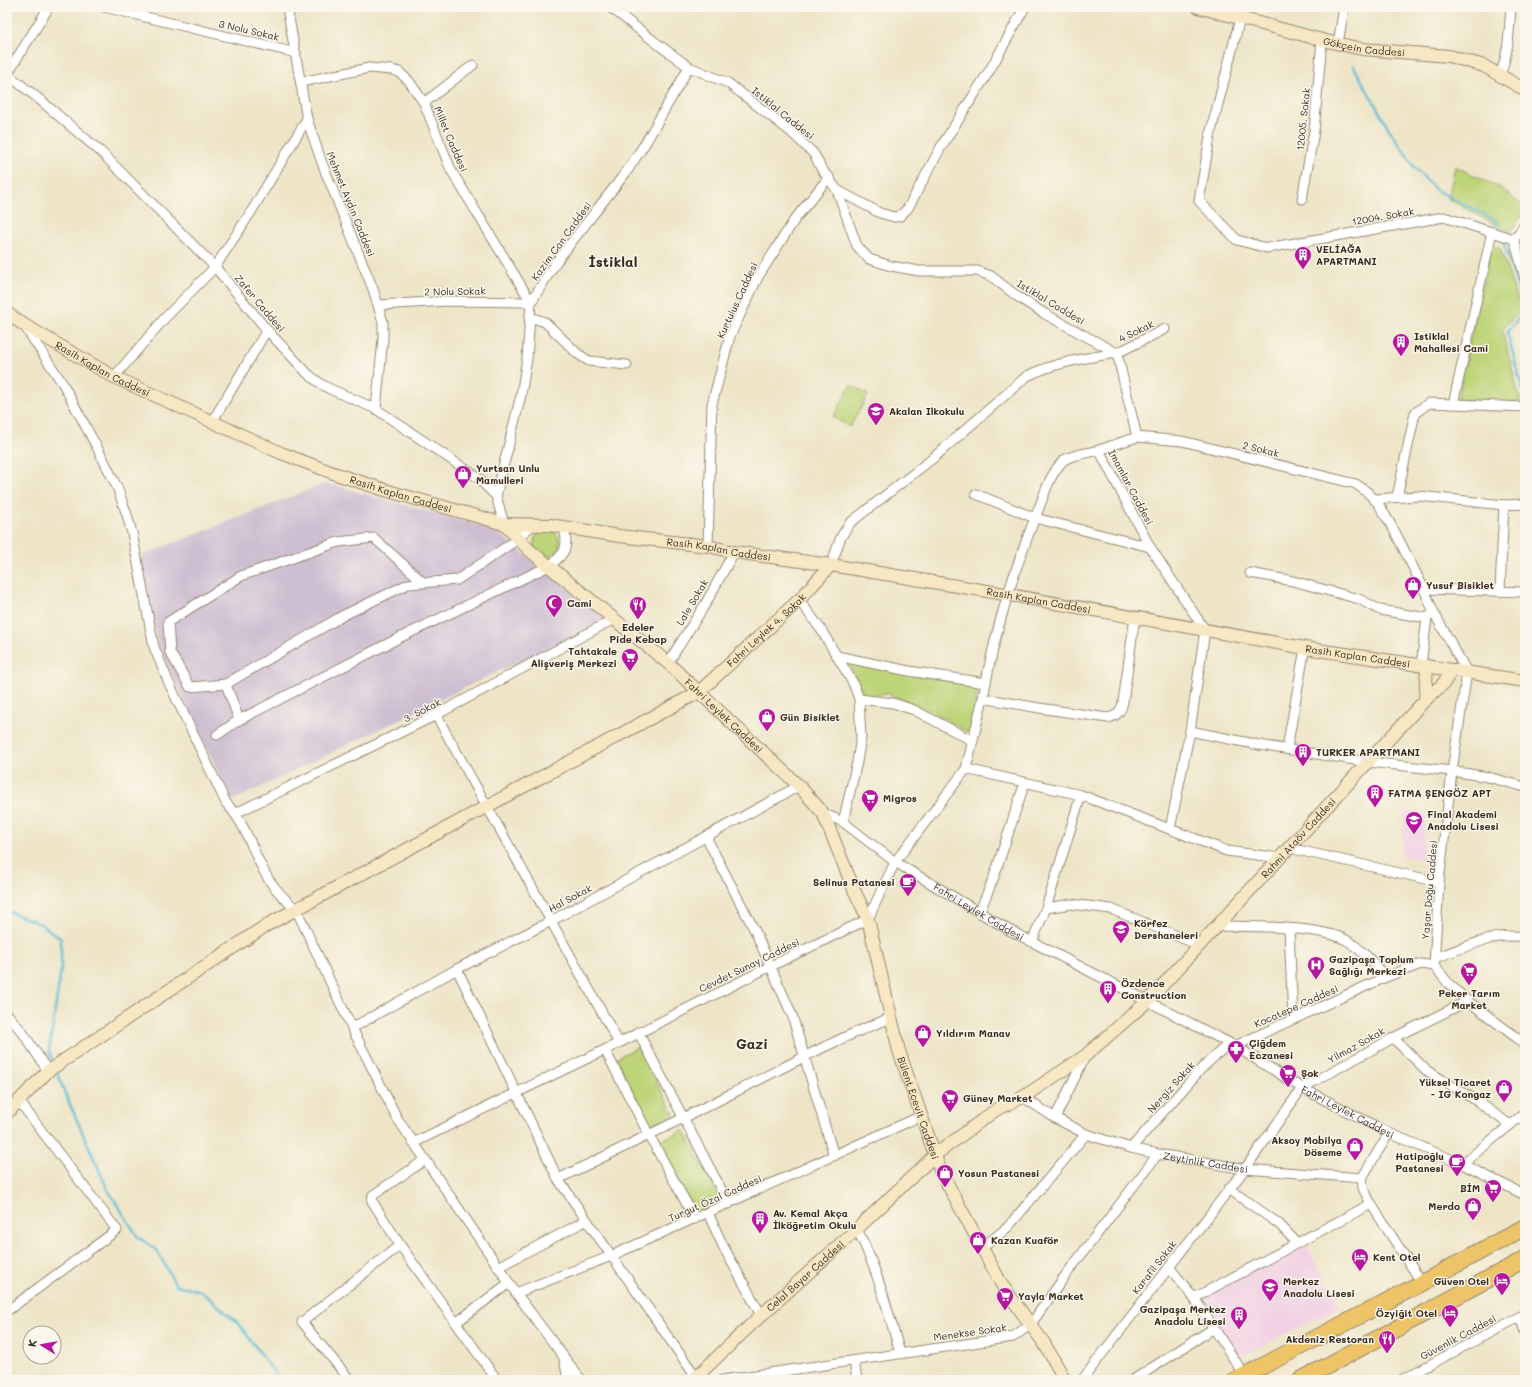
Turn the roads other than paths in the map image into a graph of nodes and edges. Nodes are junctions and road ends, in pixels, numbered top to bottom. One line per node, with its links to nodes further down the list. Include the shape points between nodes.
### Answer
1 (49, 7): 15 (street)
2 (104, 7): 12 (street, 3 Nolu Sokak)
3 (287, 7): 12 (street, Mehmet Aydın Caddesi)
4 (610, 7): 14 (street, Istiklal Caddesi)
5 (1025, 7): 22 (street, via 991,68 941,147 908,208 900,216 880,213)
6 (1198, 7): 9 (street, Gökçein Caddesi)
7 (1344, 7): 11 (street)
8 (1511, 7): 16 (street, via 1509,46)
9 (1240, 19): 10 (street, Gökçein Caddesi); 25 (street, 12004. Sokak, via 1211,131 1199,201 1237,240 1267,248 1444,216)
10 (1322, 40): 11 (street, Gökçein Caddesi); 23 (street, 12005. Sokak, via 1314,131)
11 (1338, 44): 16 (street, Gökçein Caddesi, via 1362,49 1449,56 1484,66)
12 (296, 53): 17 (street, Mehmet Aydın Caddesi)
13 (473, 65): 19 (street)
14 (689, 66): 21 (street, Istiklal Caddesi, via 728,83 791,132 814,154); 29 (street, Kazim Can Caddesi, via 627,171 556,262)
15 (7, 74): 27 (street, Zafer Caddesi, via 101,152)
16 (1500, 75): 18 (street, Gökçein Caddesi)
17 (301, 82): 19 (street, Millet Caddesi, via 369,68 392,70 399,72 409,82); 20 (street, Mehmet Aydın Caddesi)
18 (1525, 90)
19 (424, 103): 29 (street, Millet Caddesi, via 451,170)
20 (307, 119): 27 (street); 30 (street, Mehmet Aydın Caddesi)
21 (829, 177): 22 (street, Istiklal Caddesi); 56 (street, Kurtulus Caddesi, via 795,219 758,276 730,336 712,404)
22 (837, 190): 36 (street, Istiklal Caddesi, via 857,246 869,259 919,272 976,271 991,276 1045,314)
23 (1302, 199)
24 (1525, 225): 26 (street)
25 (1496, 234): 26 (street, 12004. Sokak); 39 (street)
26 (1514, 240): 28 (street)
27 (215, 268): 35 (street, Zafer Caddesi); 38 (street, via 164,319)
28 (1525, 278)
29 (531, 302): 30 (street, 2 Nolu Sokak, via 448,301); 32 (street, Kazim Can Caddesi)
30 (379, 305): 41 (street, Mehmet Aydın Caddesi, via 383,339)
31 (7, 313): 33 (street, Rasih Kaplan Caddesi)
32 (530, 317): 37 (street, via 545,322 578,354 589,361); 46 (street, Kazim Can Caddesi, via 521,395)
33 (24, 325): 38 (street, Rasih Kaplan Caddesi); 99 (street, via 63,384 117,487 132,533 154,648 226,803)
34 (1165, 329): 36 (street, 4 Sokak)
35 (267, 330): 41 (street, Zafer Caddesi, via 308,374 321,384); 42 (street)
36 (1117, 353): 43 (street); 59 (street, via 1067,362 1027,376 932,459 850,522 840,537)
37 (627, 365)
38 (114, 377): 42 (street, Rasih Kaplan Caddesi)
39 (1453, 404): 40 (street); 47 (street, via 1429,403 1415,413)
40 (1525, 407)
41 (376, 409): 46 (street, Zafer Caddesi, via 477,477)
42 (212, 422): 52 (street, Rasih Kaplan Caddesi, via 336,474)
43 (1137, 437): 44 (street, Imamlar Caddesi); 48 (street, 2 Sokak, via 1182,442 1356,484)
44 (1099, 450): 51 (street, via 1073,456 1059,465); 57 (street, Imamlar Caddesi)
45 (976, 494): 51 (street)
46 (496, 496): 52 (street, Zafer Caddesi)
47 (1397, 498): 48 (street); 50 (street, via 1420,496)
48 (1374, 499): 63 (street, via 1395,532)
49 (1525, 504): 50 (street)
50 (1504, 505): 64 (street)
51 (1035, 518): 57 (street); 66 (street)
52 (504, 524): 53 (street, Rasih Kaplan Caddesi); 55 (street, Fahri Leylek Caddesi)
53 (535, 524): 54 (street, Rasih Kaplan Caddesi); 55 (street)
54 (564, 528): 56 (street, Rasih Kaplan Caddesi); 60 (street, via 567,540 564,550 560,558)
55 (518, 539): 60 (street, Fahri Leylek Caddesi); 62 (street, via 457,580)
56 (708, 546): 58 (street, Rasih Kaplan Caddesi)
57 (1150, 547): 71 (street, Imamlar Caddesi)
58 (734, 552): 59 (street, Rasih Kaplan Caddesi); 74 (street, Lale Sokak)
59 (831, 565): 66 (street, Rasih Kaplan Caddesi); 67 (street, Fahri Leylek 4. Sokak)
60 (549, 566): 70 (street, Fahri Leylek Caddesi); 86 (street, via 397,639)
61 (1250, 573): 68 (street, via 1293,581 1359,599 1380,610)
62 (424, 583): 80 (street, via 408,584 344,615); 80 (street, via 374,538 338,542 242,576 168,622 170,652 190,687)
63 (1424, 588): 64 (street); 68 (street)
64 (1500, 591): 65 (street)
65 (1525, 592)
66 (1007, 595): 69 (street, Rasih Kaplan Caddesi); 79 (street)
67 (799, 600): 73 (street); 81 (street, Fahri Leylek 4. Sokak)
68 (1430, 615): 75 (street); 77 (street)
69 (1135, 617): 71 (street, Rasih Kaplan Caddesi); 82 (street, via 1123,702 1121,710 1115,716 1108,718)
70 (614, 619): 74 (street, Fahri Leylek Caddesi); 85 (street, 3. Sokak)
71 (1205, 630): 72 (street, Rasih Kaplan Caddesi); 87 (street)
72 (1305, 648): 75 (street, Rasih Kaplan Caddesi); 90 (street)
73 (837, 656): 79 (street); 83 (street)
74 (668, 663): 81 (street, Fahri Leylek Caddesi)
75 (1424, 666): 76 (street, Rasih Kaplan Caddesi); 84 (street)
76 (1452, 670): 77 (street, Rasih Kaplan Caddesi); 84 (street, Rahmi Ataöv Caddesi, via 1443,684)
77 (1467, 672): 78 (street, Rasih Kaplan Caddesi); 93 (street, Yaşar Doğu Caddesi)
78 (1525, 681)
79 (986, 683): 82 (street)
80 (226, 684): 86 (street)
81 (700, 692): 95 (street, Fahri Leylek Caddesi); 98 (street, Fahri Leylek 4. Sokak)
82 (983, 698): 89 (street)
83 (859, 699): 89 (street, via 893,703 914,710); 101 (street, via 861,737)
84 (1425, 700): 91 (street, Rahmi Ataöv Caddesi)
85 (436, 715): 98 (street); 99 (street, 3. Sokak)
86 (239, 720): 88 (street)
87 (1190, 731): 90 (street); 102 (street)
88 (217, 735)
89 (973, 741): 92 (street)
90 (1287, 748): 91 (street)
91 (1368, 762): 93 (street); 104 (street, Rahmi Ataöv Caddesi)
92 (966, 769): 94 (street); 106 (street)
93 (1452, 771): 96 (street); 107 (street, Yaşar Doğu Caddesi)
94 (1025, 782): 97 (street); 110 (street, via 994,877)
95 (799, 786): 100 (street, Fahri Leylek Caddesi); 103 (street, Hal Sokak)
96 (1525, 787)
97 (1081, 795): 102 (street); 108 (street)
98 (488, 806): 109 (street, Fahri Leylek 4. Sokak); 112 (street)
99 (236, 813): 109 (street, via 269,879 282,898)
100 (823, 813): 101 (street, Fahri Leylek Caddesi); 111 (street, Bülent Ecevit Caddesi, via 854,892)
101 (843, 822): 106 (street, Fahri Leylek Caddesi)
102 (1170, 829): 105 (street, via 1227,851)
103 (706, 837): 112 (street, Hal Sokak); 119 (street)
104 (1289, 848): 105 (street, Rahmi Ataöv Caddesi); 107 (street)
105 (1280, 858): 113 (street, Rahmi Ataöv Caddesi)
106 (895, 862): 110 (street, Fahri Leylek Caddesi); 111 (street)
107 (1439, 882): 118 (street, Yaşar Doğu Caddesi)
108 (1046, 908): 116 (street); 117 (street, via 1071,904 1111,909)
109 (296, 909): 127 (street); 136 (street, Fahri Leylek 4. Sokak, via 266,925)
110 (979, 913): 116 (street, Fahri Leylek Caddesi)
111 (868, 919): 119 (street, Cevdet Sunay Caddesi); 125 (street, Bülent Ecevit Caddesi)
112 (551, 921): 120 (street, Hal Sokak); 130 (street)
113 (1217, 926): 114 (street); 117 (street, Rahmi Ataöv Caddesi)
114 (1289, 929): 121 (street, via 1332,935 1347,941 1366,955); 126 (street)
115 (1525, 937): 118 (street, Kocatepe Caddesi, via 1489,938)
116 (1032, 942): 122 (street, Fahri Leylek Caddesi)
117 (1200, 945): 122 (street, Rahmi Ataöv Caddesi)
118 (1434, 962): 121 (street, Kocatepe Caddesi); 123 (street, via 1449,984)
119 (771, 966): 128 (street, Cevdet Sunay Caddesi); 134 (street, via 792,1015)
120 (457, 969): 127 (street, Hal Sokak); 138 (street)
121 (1386, 977): 126 (street, Kocatepe Caddesi)
122 (1149, 1000): 131 (street, Fahri Leylek Caddesi); 135 (street)
123 (1468, 1001): 129 (street, Yilmaz Sokak); 132 (street)
124 (7, 1014): 136 (street)
125 (891, 1018): 134 (street); 143 (street, Bülent Ecevit Caddesi, via 899,1051)
126 (1293, 1019): 131 (street, Kocatepe Caddesi)
127 (352, 1028): 150 (street, via 396,1118)
128 (638, 1032): 130 (street, Cevdet Sunay Caddesi); 145 (street)
129 (1393, 1038): 137 (street, Yilmaz Sokak); 146 (street, via 1426,1070 1477,1101)
130 (619, 1043): 133 (street, Cevdet Sunay Caddesi)
131 (1232, 1044): 137 (street, Fahri Leylek Caddesi); 151 (street, Nergiz Sokak, via 1201,1069)
132 (1525, 1044)
133 (605, 1050): 138 (street, Cevdet Sunay Caddesi); 149 (street)
134 (805, 1056): 145 (street); 154 (street)
135 (1085, 1056): 139 (street); 144 (street)
136 (48, 1072): 140 (street, Fahri Leylek 4. Sokak)
137 (1302, 1088): 147 (street, Fahri Leylek Caddesi); 157 (street, Yilmaz Sokak)
138 (515, 1092): 150 (street, Cevdet Sunay Caddesi); 159 (street)
139 (1023, 1096): 144 (street, Zeytinlik Caddesi); 153 (street, via 997,1109)
140 (19, 1101): 141 (street, Fahri Leylek 4. Sokak); 180 (street, via 117,1230)
141 (7, 1113)
142 (1525, 1113): 146 (street)
143 (922, 1116): 153 (street, Bülent Ecevit Caddesi); 154 (street, Turgut Özal Caddesi)
144 (1055, 1118): 148 (street, Zeytinlik Caddesi)
145 (683, 1119): 149 (street); 162 (street)
146 (1510, 1125): 156 (street)
147 (1389, 1133): 156 (street, Fahri Leylek Caddesi); 158 (street)
148 (1086, 1134): 151 (street, Zeytinlik Caddesi); 171 (street, via 1008,1227)
149 (649, 1135): 159 (street); 165 (street)
150 (413, 1143): 155 (street)
151 (1131, 1148): 152 (street, Zeytinlik Caddesi)
152 (1158, 1154): 157 (street, Zeytinlik Caddesi); 184 (street, Menekse Sokak)
153 (935, 1155): 168 (street, Celal Bayar Caddesi); 171 (street, Bülent Ecevit Caddesi, via 940,1170)
154 (834, 1156): 162 (street, Turgut Özal Caddesi)
155 (425, 1160): 170 (street, via 373,1195 374,1207); 174 (street)
156 (1462, 1164): 161 (street, Fahri Leylek Caddesi)
157 (1245, 1169): 158 (street, Zeytinlik Caddesi); 160 (street, Karafil Sokak)
158 (1362, 1178): 163 (street, via 1363,1188)
159 (558, 1179): 166 (street)
160 (1229, 1189): 169 (street, via 1279,1224); 175 (street, Karafil Sokak)
161 (1525, 1195)
162 (729, 1204): 164 (street, Turgut Özal Caddesi)
163 (1371, 1204): 169 (street); 177 (street)
164 (708, 1213): 165 (street, Turgut Özal Caddesi); 181 (street)
165 (695, 1219): 172 (street, Turgut Özal Caddesi)
166 (586, 1220): 172 (street); 174 (street)
167 (1525, 1227): 177 (highway)
168 (857, 1229): 181 (street, Celal Bayar Caddesi); 187 (street, via 877,1276)
169 (1297, 1243): 179 (street)
170 (400, 1245): 183 (street); 192 (street, via 302,1322)
171 (982, 1248): 184 (street, Bülent Ecevit Caddesi, via 1002,1285)
172 (611, 1256): 178 (street, Turgut Özal Caddesi); 190 (street)
173 (1525, 1259): 201 (highway)
174 (498, 1267): 176 (street)
175 (1169, 1267): 179 (street); 199 (street, Karafil Sokak)
176 (509, 1283): 178 (street); 183 (street)
177 (1422, 1283): 191 (highway)
178 (516, 1293): 188 (street)
179 (1194, 1298): 185 (street)
180 (7, 1311)
181 (761, 1315): 190 (street, Celal Bayar Caddesi)
182 (1522, 1315): 186 (street); 202 (street, Güvenlik Caddesi)
183 (457, 1322): 193 (street)
184 (1031, 1324): 187 (street, Menekse Sokak, via 1013,1337); 198 (street, Bülent Ecevit Caddesi)
185 (1214, 1328): 191 (street); 200 (street)
186 (1525, 1332)
187 (900, 1353): 189 (street, Menekse Sokak)
188 (564, 1357): 194 (street); 195 (street)
189 (854, 1361): 196 (street, Menekse Sokak); 197 (street)
190 (694, 1378)
191 (1241, 1378)
192 (350, 1380)
193 (498, 1380)
194 (568, 1380)
195 (581, 1380)
196 (722, 1380)
197 (857, 1380)
198 (1065, 1380)
199 (1082, 1380)
200 (1134, 1380)
201 (1301, 1380)
202 (1401, 1380)

